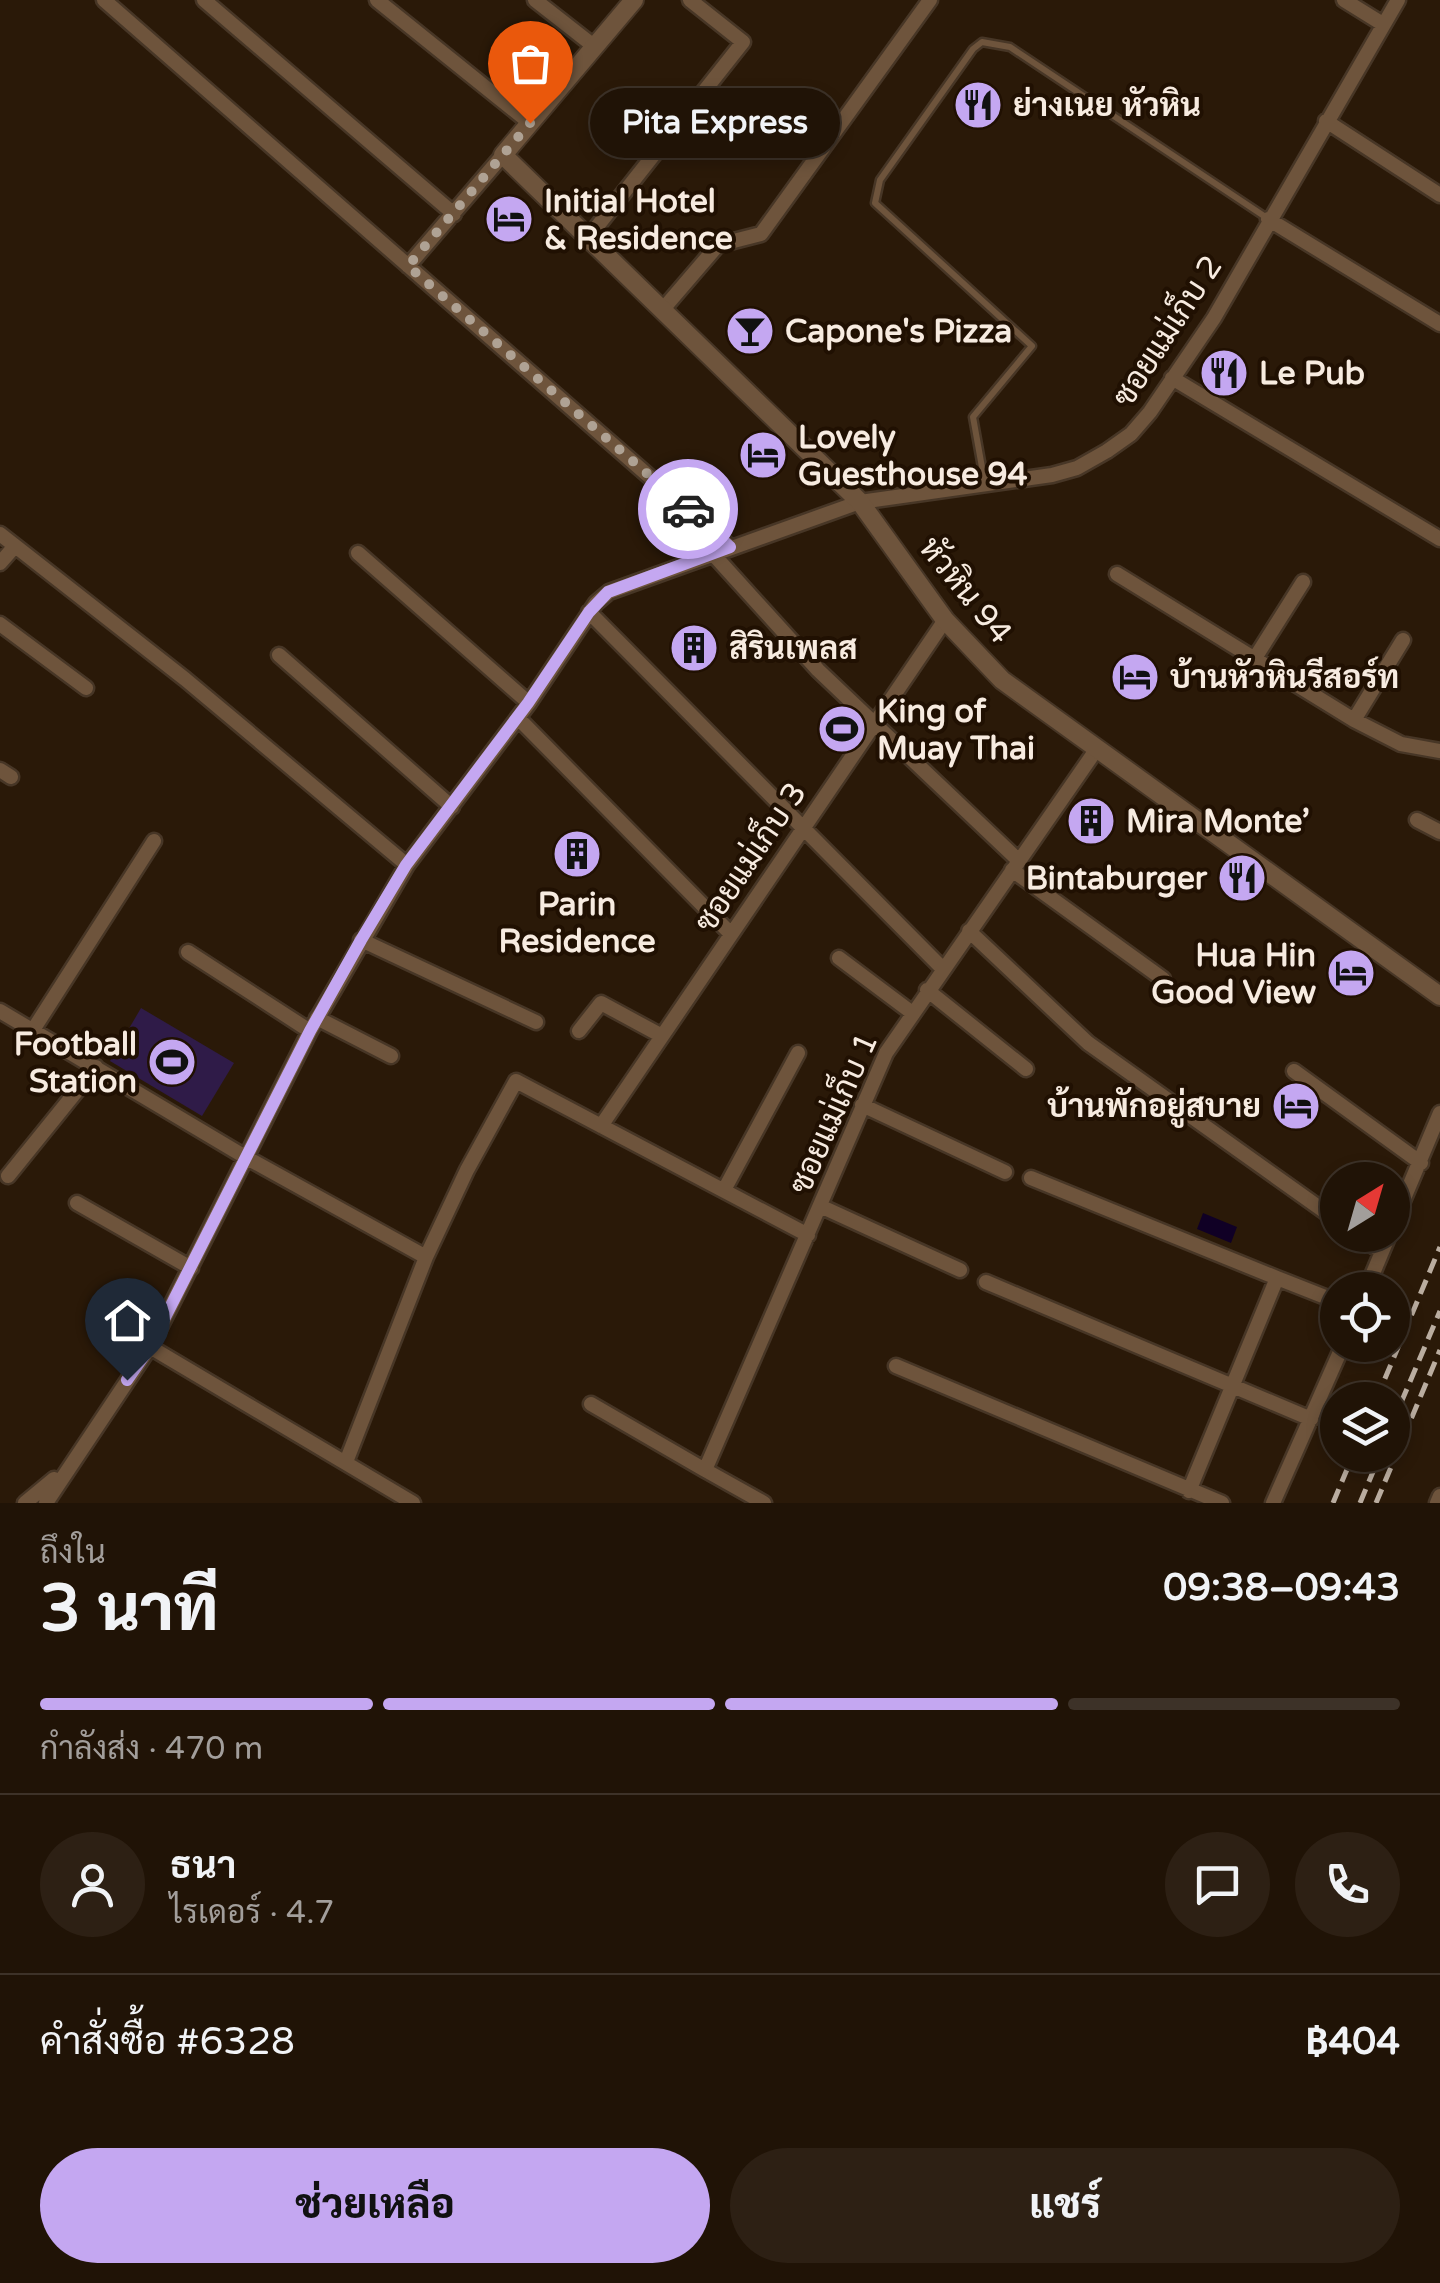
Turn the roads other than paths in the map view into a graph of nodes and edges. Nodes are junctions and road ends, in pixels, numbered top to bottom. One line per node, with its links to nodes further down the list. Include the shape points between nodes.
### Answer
1 (104, 0): 19 (street)
2 (204, 0): 16 (street)
3 (378, 0): 13 (street)
4 (535, 0): 11 (street)
5 (634, 0): 11 (street)
6 (690, 0): 18 (street, via 743,42)
7 (930, 0): 20 (street, via 761,234 718,244)
8 (1344, 0): 10 (street)
9 (1398, 0): 10 (street, ซอยแม่เก็บ 2)
10 (1381, 24): 12 (street, ซอยแม่เก็บ 2)
11 (595, 48): 13 (street)
12 (1326, 120): 15 (street); 17 (street, ซอยแม่เก็บ 2)
13 (530, 123): 14 (street)
14 (503, 155): 16 (street); 18 (street, หัวหิน 94)
15 (1440, 196)
16 (454, 214): 19 (street)
17 (1268, 218): 21 (street); 22 (street, ซอยแม่เก็บ 2, via 1214,318); 23 (lane, via 1010,48 982,42 973,49 880,180 875,202 1032,346 973,417)
18 (588, 238): 20 (street, หัวหิน 94)
19 (408, 266): 28 (street)
20 (664, 308): 24 (street, หัวหิน 94)
21 (1440, 324)
22 (1172, 378): 23 (street, ซอยแม่เก็บ 2, via 1132,434 1107,451 1077,468); 26 (street)
23 (985, 484): 24 (street, ซอยแม่เก็บ 2)
24 (860, 502): 28 (street, ซอยแม่เก็บ 2); 35 (street, หัวหิน 94)
25 (0, 534): 27 (street)
26 (1440, 539)
27 (15, 546): 31 (street); 52 (street)
28 (730, 547): 30 (street, ซอยแม่เก็บ 2)
29 (358, 554): 41 (street)
30 (713, 554): 34 (street, ซอยแม่เก็บ 2, via 608,592); 44 (street)
31 (0, 563)
32 (1116, 574): 39 (street)
33 (1303, 582): 39 (street)
34 (589, 612): 41 (street); 49 (street)
35 (945, 620): 44 (street, ซอยแม่เก็บ 3); 45 (street, หัวหิน 94, via 1002,680)
36 (0, 624): 40 (street)
37 (1402, 640): 43 (street)
38 (278, 656): 47 (street)
39 (1255, 658): 43 (street)
40 (86, 688)
41 (528, 703): 42 (street)
42 (518, 718): 47 (street); 55 (street)
43 (1354, 720): 46 (street, via 1400,744)
44 (874, 723): 49 (street, ซอยแม่เก็บ 3); 53 (street)
45 (1096, 750): 53 (street, ซอยแม่เก็บ 1); 62 (street, หัวหิน 94)
46 (1440, 751)
47 (452, 807): 52 (street)
48 (1417, 820): 50 (street)
49 (804, 826): 55 (street, ซอยแม่เก็บ 3); 59 (street)
50 (1440, 832)
51 (154, 841): 67 (street)
52 (406, 865): 56 (street)
53 (1015, 865): 54 (street, ซอยแม่เก็บ 1); 60 (street)
54 (968, 931): 59 (street, ซอยแม่เก็บ 1); 87 (street, via 1088,1043)
55 (730, 933): 69 (street, ซอยแม่เก็บ 3)
56 (361, 940): 65 (street); 66 (street)
57 (188, 952): 66 (street)
58 (839, 958): 64 (street)
59 (942, 968): 61 (street, ซอยแม่เก็บ 1)
60 (1163, 979)
61 (927, 990): 64 (street, ซอยแม่เก็บ 1); 73 (street)
62 (1440, 996)
63 (0, 1011): 67 (street)
64 (912, 1012): 75 (street, ซอยแม่เก็บ 1)
65 (536, 1022)
66 (313, 1025): 71 (street); 78 (street)
67 (33, 1030): 72 (street)
68 (579, 1032): 69 (street, via 601,1003)
69 (662, 1036): 77 (street, ซอยแม่เก็บ 3)
70 (798, 1053): 84 (street)
71 (392, 1056)
72 (96, 1067): 78 (street); 81 (street)
73 (1026, 1069)
74 (1294, 1071): 79 (street)
75 (862, 1105): 80 (street); 86 (street, ซอยแม่เก็บ 1)
76 (1440, 1114): 79 (street)
77 (601, 1126): 84 (street); 90 (street, via 516,1081)
78 (247, 1158): 90 (street); 91 (street)
79 (1420, 1162): 83 (street)
80 (1006, 1172)
81 (8, 1176)
82 (1031, 1178): 94 (street)
83 (1410, 1185)
84 (724, 1190): 88 (street)
85 (78, 1203): 91 (street)
86 (820, 1206): 88 (street, ซอยแม่เก็บ 1); 92 (street)
87 (1320, 1208)
88 (808, 1235): 104 (street, ซอยแม่เก็บ 1)
89 (1382, 1252): 93 (street)
90 (426, 1257): 103 (street)
91 (192, 1268): 97 (street)
92 (960, 1270)
93 (1374, 1272)
94 (1277, 1278): 96 (street); 100 (street)
95 (986, 1282): 100 (street)
96 (1320, 1295)
97 (150, 1347): 103 (street); 105 (street)
98 (1336, 1362): 102 (street)
99 (896, 1366): 106 (street)
100 (1231, 1387): 102 (street); 106 (street)
101 (590, 1404): 104 (street)
102 (1311, 1419): 112 (street)
103 (346, 1462): 109 (street)
104 (705, 1470): 110 (street)
105 (63, 1473): 107 (street); 108 (street)
106 (1189, 1490): 111 (street)
107 (25, 1503)
108 (46, 1503)
109 (413, 1503)
110 (764, 1503)
111 (1222, 1503)
112 (1273, 1503)

